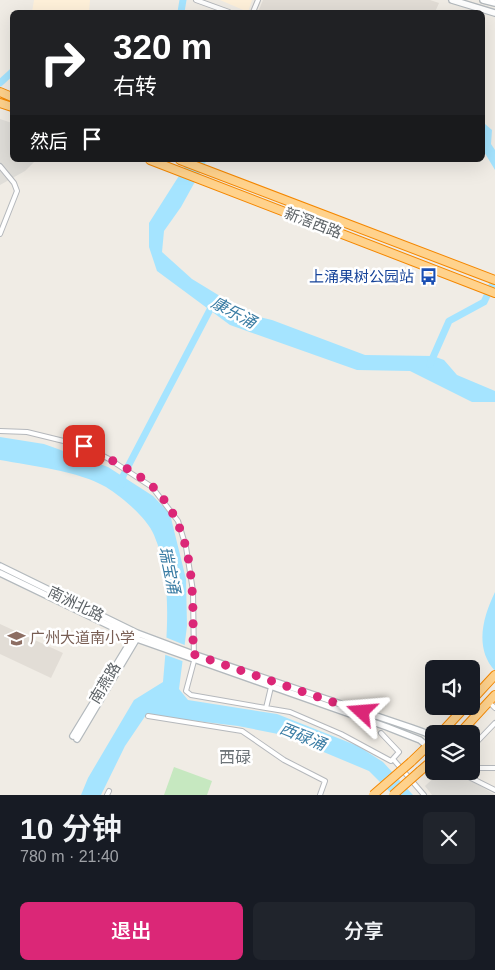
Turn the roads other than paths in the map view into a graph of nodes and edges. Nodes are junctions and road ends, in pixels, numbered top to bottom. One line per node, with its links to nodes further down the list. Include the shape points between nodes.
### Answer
1 (196, 0): 6 (street)
2 (452, 0): 4 (main road)
3 (483, 0): 5 (main road)
4 (462, 1): 7 (main road)
5 (494, 2)
6 (224, 10)
7 (495, 12)
8 (155, 162): 13 (highway, 新滘西路)
9 (186, 162): 12 (highway, 新滘西路)
10 (0, 166): 11 (street, via 17,191)
11 (1, 231)
12 (495, 280)
13 (495, 293)
14 (0, 431): 18 (street, via 28,432 84,446 152,487 178,521 186,547 193,591)
15 (0, 566): 17 (main road, 南洲北路)
16 (0, 573): 17 (main road, 南洲北路)
17 (135, 636): 18 (main road, 南洲北路); 33 (main road, 南燕路)
18 (191, 656): 20 (main road, 南洲北路); 24 (street, via 186,691 191,695); 32 (main road, 南洲北路)
19 (495, 675): 21 (highway)
20 (272, 687): 24 (street); 35 (main road, 南洲北路)
21 (480, 691)
22 (495, 695): 23 (highway)
23 (489, 702): 25 (street); 30 (highway)
24 (266, 708): 37 (street, via 290,712 349,738 386,760)
25 (495, 708)
26 (458, 715): 29 (highway)
27 (148, 716): 43 (street, via 242,731 284,760 325,781)
28 (495, 723): 34 (street)
29 (448, 725)
30 (467, 725)
31 (381, 733): 37 (street, via 399,752)
32 (425, 733)
33 (75, 738)
34 (480, 739)
35 (425, 742)
36 (425, 750): 44 (highway, bridge)
37 (393, 759): 46 (street)
38 (425, 767): 45 (highway, bridge)
39 (480, 768): 40 (street)
40 (495, 768)
41 (476, 780): 42 (street)
42 (495, 790)
43 (320, 795)
44 (373, 795)
45 (393, 795)
46 (424, 795)

